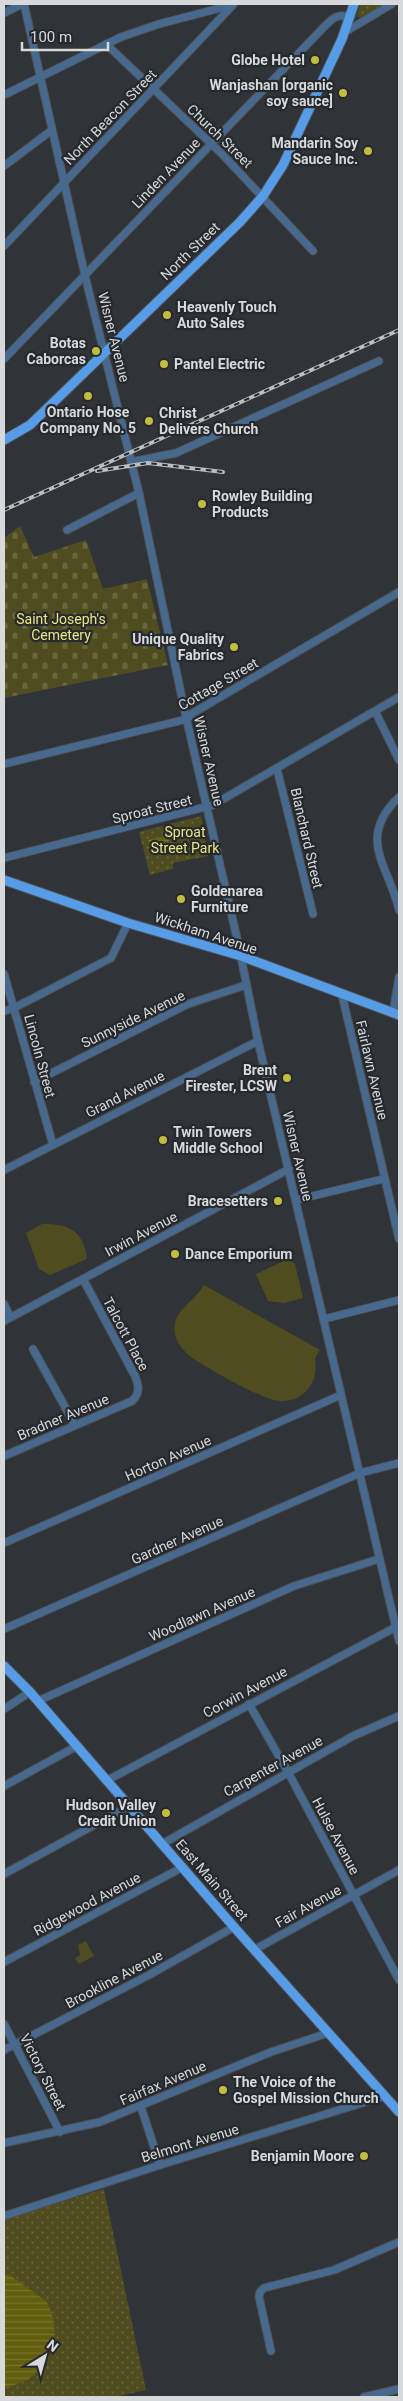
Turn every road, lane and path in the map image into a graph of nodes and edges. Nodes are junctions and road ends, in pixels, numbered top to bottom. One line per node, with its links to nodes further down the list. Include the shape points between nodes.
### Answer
1 (23, 4): 6 (street); 10 (street, Wisner Avenue)
2 (235, 4): 5 (street); 11 (street, North Beacon Street)
3 (354, 4): 7 (main road, North Street)
4 (392, 4): 8 (street)
5 (221, 6): 9 (street, via 144,28)
6 (4, 13)
7 (351, 17): 8 (main road, North Street); 14 (street, Linden Avenue, via 336,16)
8 (343, 36): 17 (main road, North Street, via 283,165)
9 (106, 44): 10 (street); 11 (street, Church Street)
10 (41, 77): 12 (street); 13 (street, Wisner Avenue)
11 (154, 90): 14 (street, Church Street); 16 (street, North Beacon Street)
12 (4, 96)
13 (52, 130): 15 (street); 16 (street, Wisner Avenue)
14 (211, 144): 17 (street, Church Street); 20 (street, Linden Avenue)
15 (4, 166)
16 (64, 183): 18 (street, North Beacon Street); 20 (street, Wisner Avenue)
17 (263, 196): 19 (street, Church Street); 21 (main road, North Street)
18 (4, 246)
19 (313, 251)
20 (85, 275): 21 (street, Wisner Avenue); 22 (street, Linden Avenue)
21 (106, 353): 24 (main road, North Street, via 30,425); 25 (street, Wisner Avenue)
22 (4, 359)
23 (378, 361): 25 (street, via 176,453)
24 (4, 440)
25 (131, 462): 26 (street, Wisner Avenue)
26 (138, 493): 27 (street); 31 (street, Wisner Avenue)
27 (67, 530)
28 (399, 592): 31 (street, Cottage Street)
29 (399, 697): 30 (street, Sproat Street)
30 (375, 711): 32 (street); 34 (street, Sproat Street)
31 (186, 719): 33 (street, Cottage Street); 36 (street, Wisner Avenue)
32 (399, 760)
33 (4, 764)
34 (277, 769): 36 (street, Sproat Street); 41 (street, Blanchard Street)
35 (399, 797): 39 (street, via 381,822 377,846 381,865)
36 (207, 808): 37 (street, Sproat Street); 43 (street, Wisner Avenue)
37 (4, 858)
38 (4, 880): 42 (main road, Wickham Avenue)
39 (397, 892): 40 (street)
40 (399, 910)
41 (314, 914)
42 (128, 923): 43 (main road, Wickham Avenue); 48 (street, via 111,958)
43 (241, 956): 46 (street, Wisner Avenue); 47 (main road, Wickham Avenue)
44 (4, 974): 48 (street, Lincoln Street)
45 (399, 977): 50 (street)
46 (246, 984): 51 (street, Wisner Avenue); 52 (street, Sunnyside Avenue, via 188,1004)
47 (342, 995): 50 (main road, Wickham Avenue); 56 (street, Fairlawn Avenue)
48 (14, 1008): 49 (street); 52 (street, Lincoln Street)
49 (4, 1011)
50 (396, 1014)
51 (258, 1041): 53 (street, Grand Avenue); 54 (street, Wisner Avenue)
52 (34, 1082): 53 (street, Lincoln Street)
53 (52, 1145): 55 (street, Grand Avenue)
54 (289, 1169): 57 (street, Wisner Avenue); 59 (street, Irwin Avenue)
55 (4, 1170)
56 (384, 1179): 57 (street); 58 (street, Fairlawn Avenue)
57 (296, 1200): 63 (street, Wisner Avenue)
58 (399, 1239)
59 (83, 1279): 62 (street, Irwin Avenue); 66 (street, Talcott Place, via 136,1376 138,1393)
60 (399, 1300): 63 (street)
61 (4, 1304): 62 (street)
62 (7, 1319)
63 (324, 1319): 65 (street, Wisner Avenue)
64 (32, 1349): 67 (street)
65 (341, 1395): 70 (street, Wisner Avenue); 71 (street, Horton Avenue)
66 (132, 1401): 67 (street, Bradner Avenue)
67 (74, 1425): 68 (street, Bradner Avenue)
68 (4, 1456)
69 (399, 1463): 70 (street, Gardner Avenue)
70 (360, 1473): 72 (street, Wisner Avenue); 74 (street, Gardner Avenue)
71 (4, 1543)
72 (379, 1559): 73 (street, Wisner Avenue); 78 (street, Woodlawn Avenue, via 294,1586)
73 (396, 1627): 75 (street, Wisner Avenue); 79 (street, Corwin Avenue)
74 (4, 1629)
75 (399, 1642)
76 (4, 1666): 77 (main road, East Main Street)
77 (30, 1692): 78 (main road, East Main Street); 80 (street)
78 (38, 1701): 82 (main road, East Main Street)
79 (249, 1704): 83 (street, Hulse Avenue); 84 (street, Corwin Avenue)
80 (4, 1709)
81 (399, 1716): 83 (street, Carpenter Avenue, via 353,1736)
82 (76, 1746): 84 (main road, East Main Street); 85 (street)
83 (288, 1772): 87 (street, Carpenter Avenue); 91 (street, Hulse Avenue)
84 (106, 1781): 86 (main road, East Main Street)
85 (4, 1786)
86 (129, 1806): 87 (main road, East Main Street); 90 (street)
87 (162, 1844): 88 (main road, East Main Street)
88 (183, 1867): 92 (main road, East Main Street); 94 (street, Ridgewood Avenue)
89 (399, 1870): 91 (street, Fair Avenue)
90 (4, 1874)
91 (353, 1895): 93 (street, Fair Avenue); 95 (street, Hulse Avenue)
92 (234, 1926): 93 (main road, East Main Street); 98 (street, Brookline Avenue, via 149,1975)
93 (254, 1950): 97 (main road, East Main Street)
94 (4, 1962)
95 (399, 1980)
96 (4, 2024): 98 (street, Victory Street)
97 (328, 2033): 100 (main road, East Main Street); 101 (street, Fairfax Avenue, via 271,2052)
98 (14, 2044): 99 (street, Brookline Avenue); 103 (street, Victory Street)
99 (4, 2050)
100 (385, 2096): 102 (main road, East Main Street); 105 (street, Belmont Avenue)
101 (141, 2107): 103 (street, Fairfax Avenue); 105 (street)
102 (399, 2112)
103 (60, 2132): 104 (street, Fairfax Avenue)
104 (4, 2143)
105 (160, 2165): 106 (street, Belmont Avenue)
106 (4, 2216)
107 (399, 2242): 108 (street, via 334,2270 264,2288 259,2297)
108 (270, 2351)
109 (399, 2389): 110 (street)
110 (373, 2396): 111 (street)
111 (364, 2397)

